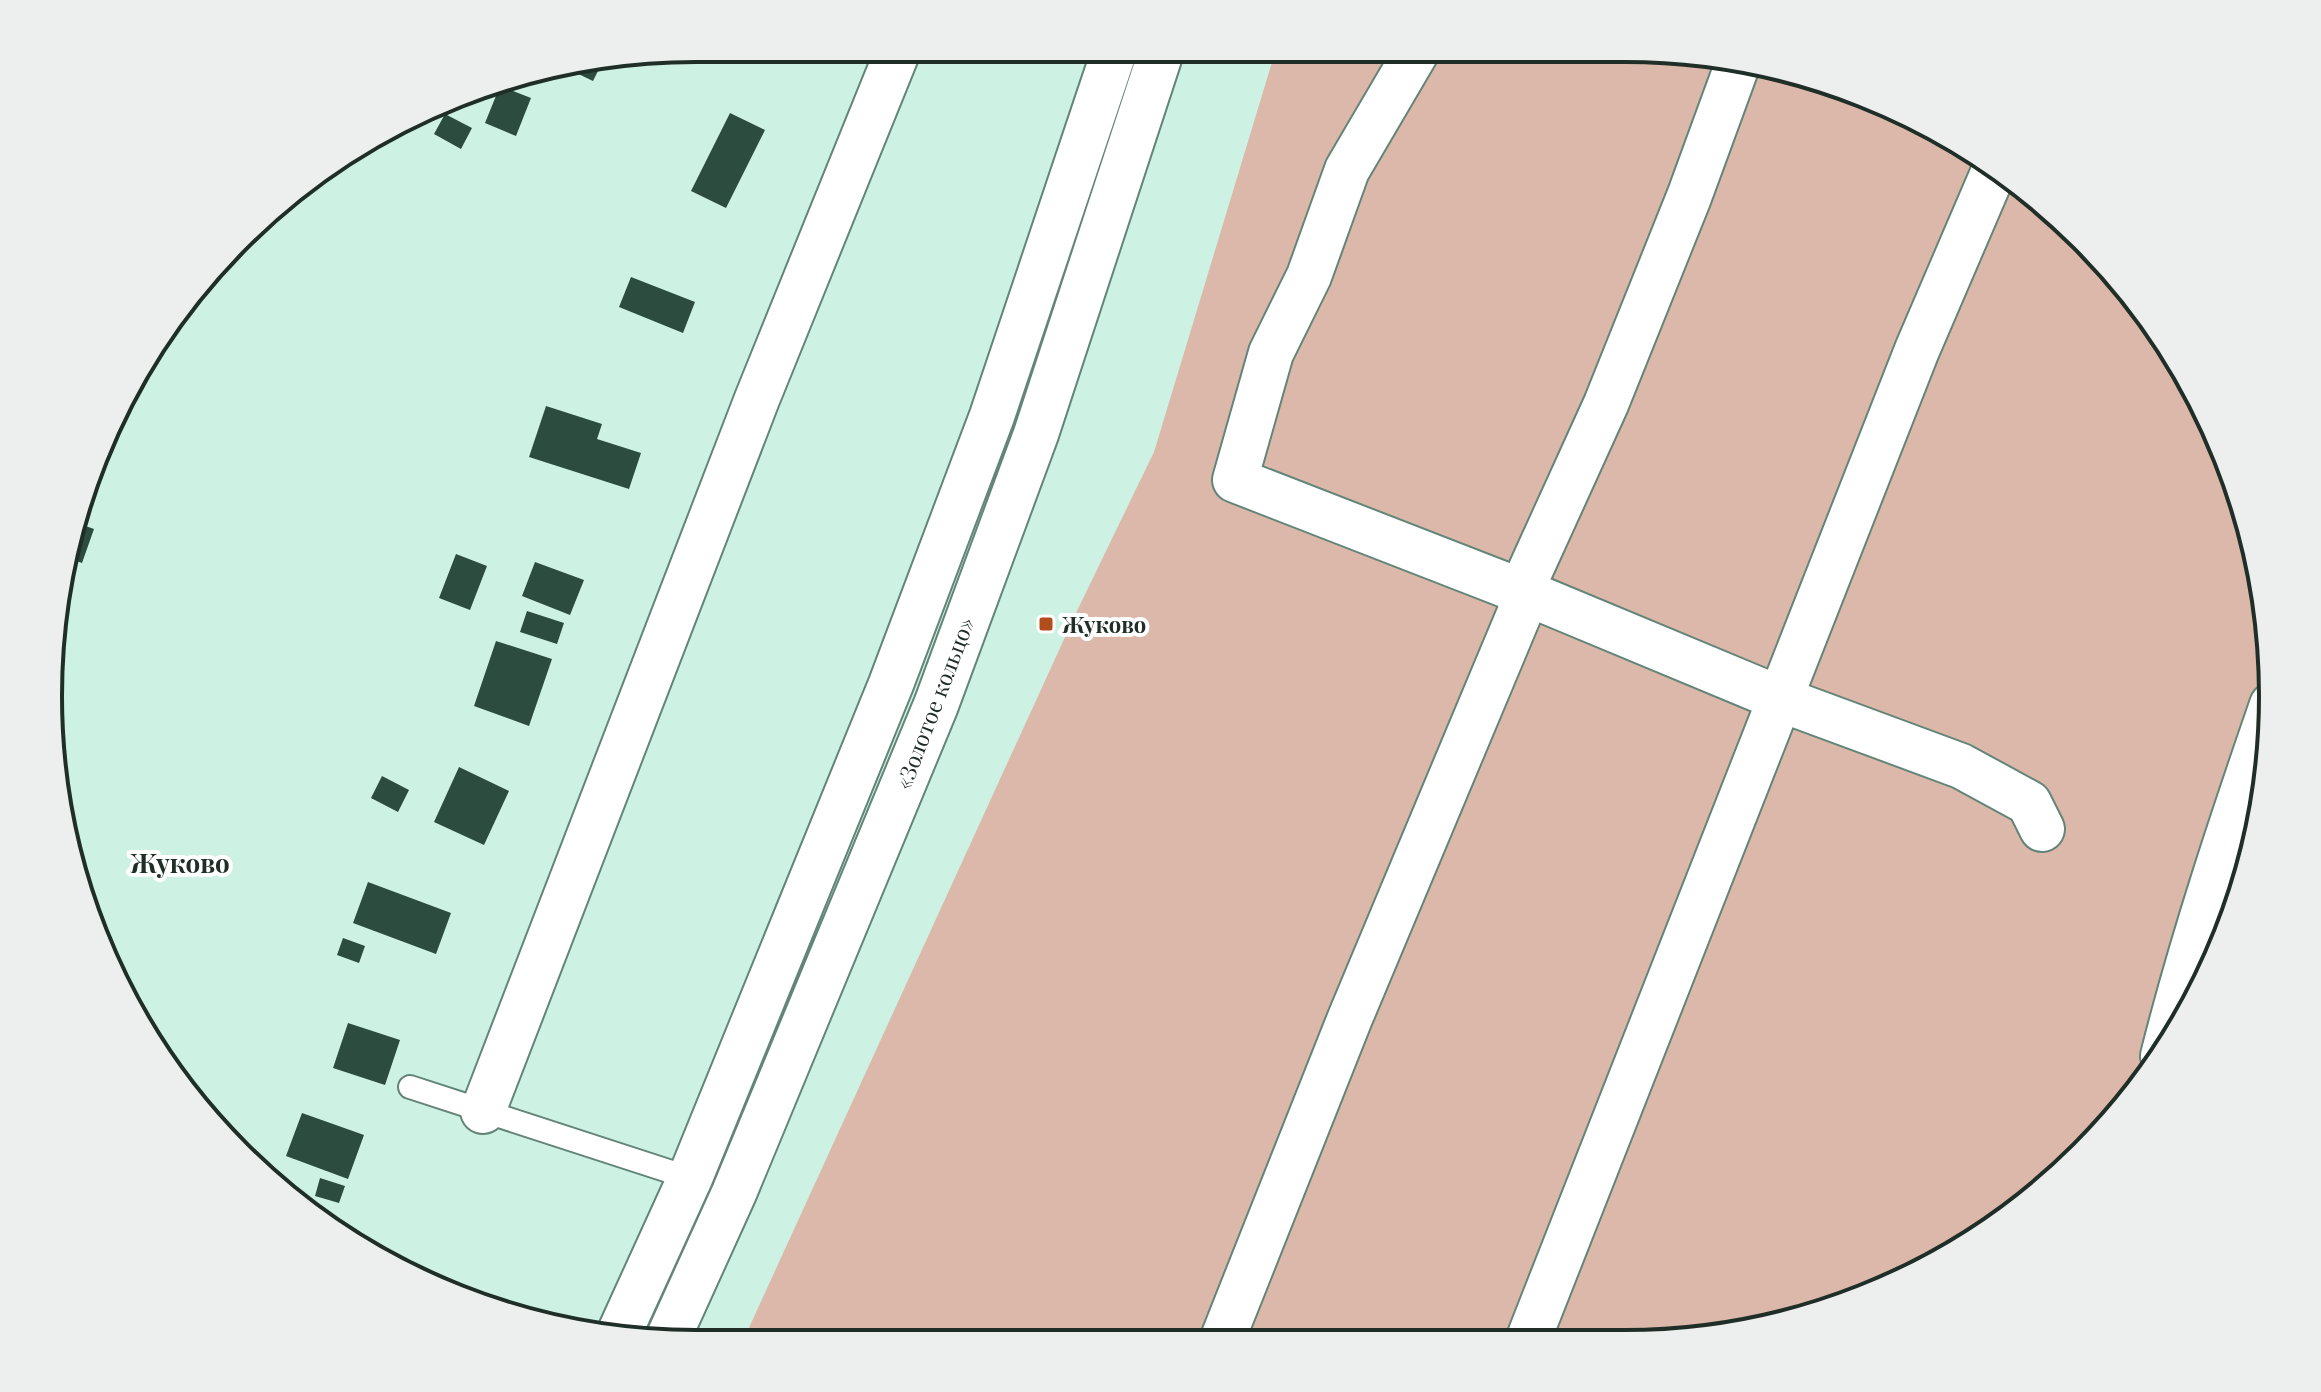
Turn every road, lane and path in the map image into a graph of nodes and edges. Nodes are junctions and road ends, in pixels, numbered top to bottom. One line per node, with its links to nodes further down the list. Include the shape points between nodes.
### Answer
1 (893, 62): 13 (main road)
2 (1111, 62): 14 (main road, via 992,416 891,684)
3 (1158, 62): 16 (main road, «Золотое кольцо», via 1036,434 936,705)
4 (1410, 62): 7 (main road, via 1347,170 1309,276 1271,353 1235,480)
5 (1735, 72): 7 (main road, via 1606,404)
6 (1991, 179): 8 (main road)
7 (1521, 591): 8 (main road); 17 (main road, via 1520,612)
8 (1779, 698): 10 (main road, via 1961,766 2029,803); 18 (main road)
9 (2257, 749): 11 (main road)
10 (2042, 829)
11 (2174, 1014)
12 (410, 1087): 13 (lane)
13 (483, 1111): 14 (lane)
14 (690, 1178): 15 (main road)
15 (623, 1326)
16 (672, 1329)
17 (1226, 1330)
18 (1532, 1330)

